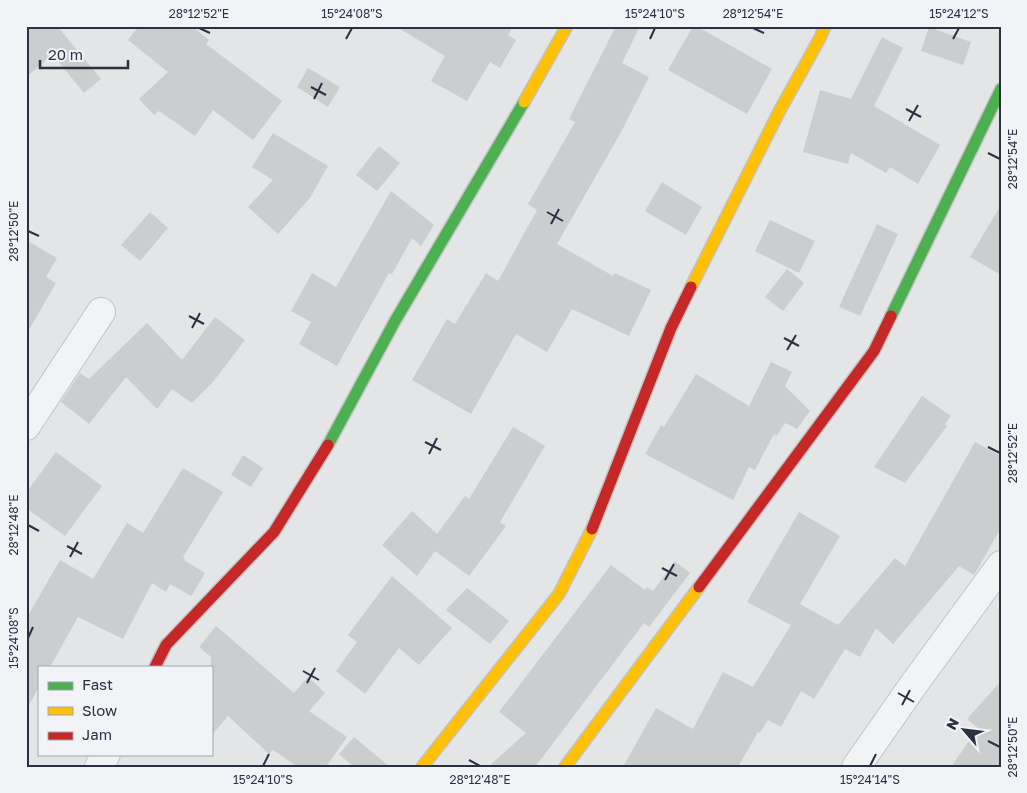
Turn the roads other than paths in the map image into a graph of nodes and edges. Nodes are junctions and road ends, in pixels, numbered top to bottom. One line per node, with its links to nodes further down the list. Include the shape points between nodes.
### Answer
1 (566, 26): 7 (street, via 395,322 331,441 274,532 166,645)
2 (825, 26): 8 (street, via 671,328 589,538 559,594)
3 (1001, 89): 9 (street, via 874,351)
4 (101, 312): 5 (street)
5 (26, 426)
6 (1001, 565): 10 (street)
7 (156, 666)
8 (422, 767)
9 (565, 767)
10 (856, 767)

